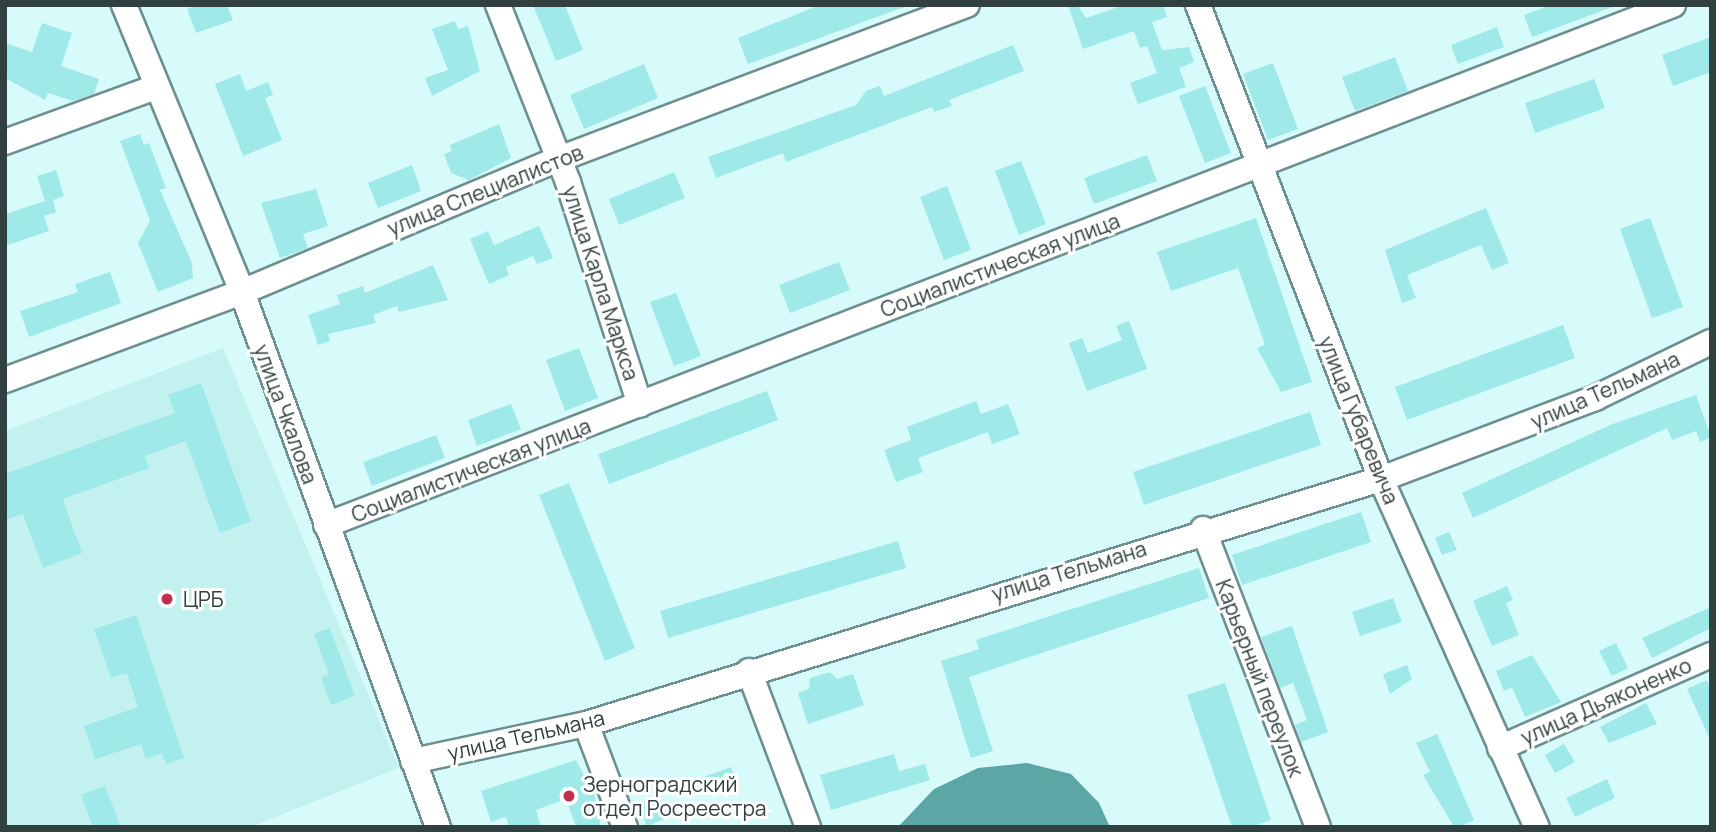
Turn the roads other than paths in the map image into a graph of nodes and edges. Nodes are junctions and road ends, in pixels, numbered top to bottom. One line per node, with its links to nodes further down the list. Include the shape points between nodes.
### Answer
1 (124, 5): 6 (street, улица Чкалова)
2 (499, 5): 8 (street, улица Карла Маркса)
3 (967, 5): 8 (street, улица Специалистов)
4 (1198, 5): 9 (street, улица Губаревича)
5 (1672, 5): 9 (street, Социалистическая улица)
6 (156, 87): 7 (street); 10 (street, улица Чкалова)
7 (5, 142)
8 (559, 159): 10 (street, улица Специалистов); 13 (street, улица Карла Маркса)
9 (1258, 164): 13 (street, Социалистическая улица); 14 (street, улица Губаревича)
10 (242, 292): 12 (street, улица Специалистов); 15 (street, улица Чкалова)
11 (1711, 342): 14 (street, улица Тельмана, via 1595,398)
12 (5, 380)
13 (640, 405): 15 (street, Социалистическая улица)
14 (1381, 479): 16 (street, улица Тельмана); 20 (street, улица Губаревича)
15 (326, 525): 21 (street, улица Чкалова)
16 (1203, 529): 18 (street, улица Тельмана); 25 (street, Карьерный переулок)
17 (1711, 655): 20 (street, улица Дьяконенко)
18 (749, 671): 19 (street, улица Тельмана); 24 (street)
19 (586, 724): 21 (street, улица Тельмана); 23 (street)
20 (1500, 748): 26 (street, улица Губаревича)
21 (413, 761): 22 (street, улица Чкалова)
22 (438, 827)
23 (625, 827)
24 (808, 827)
25 (1318, 827)
26 (1537, 827)

